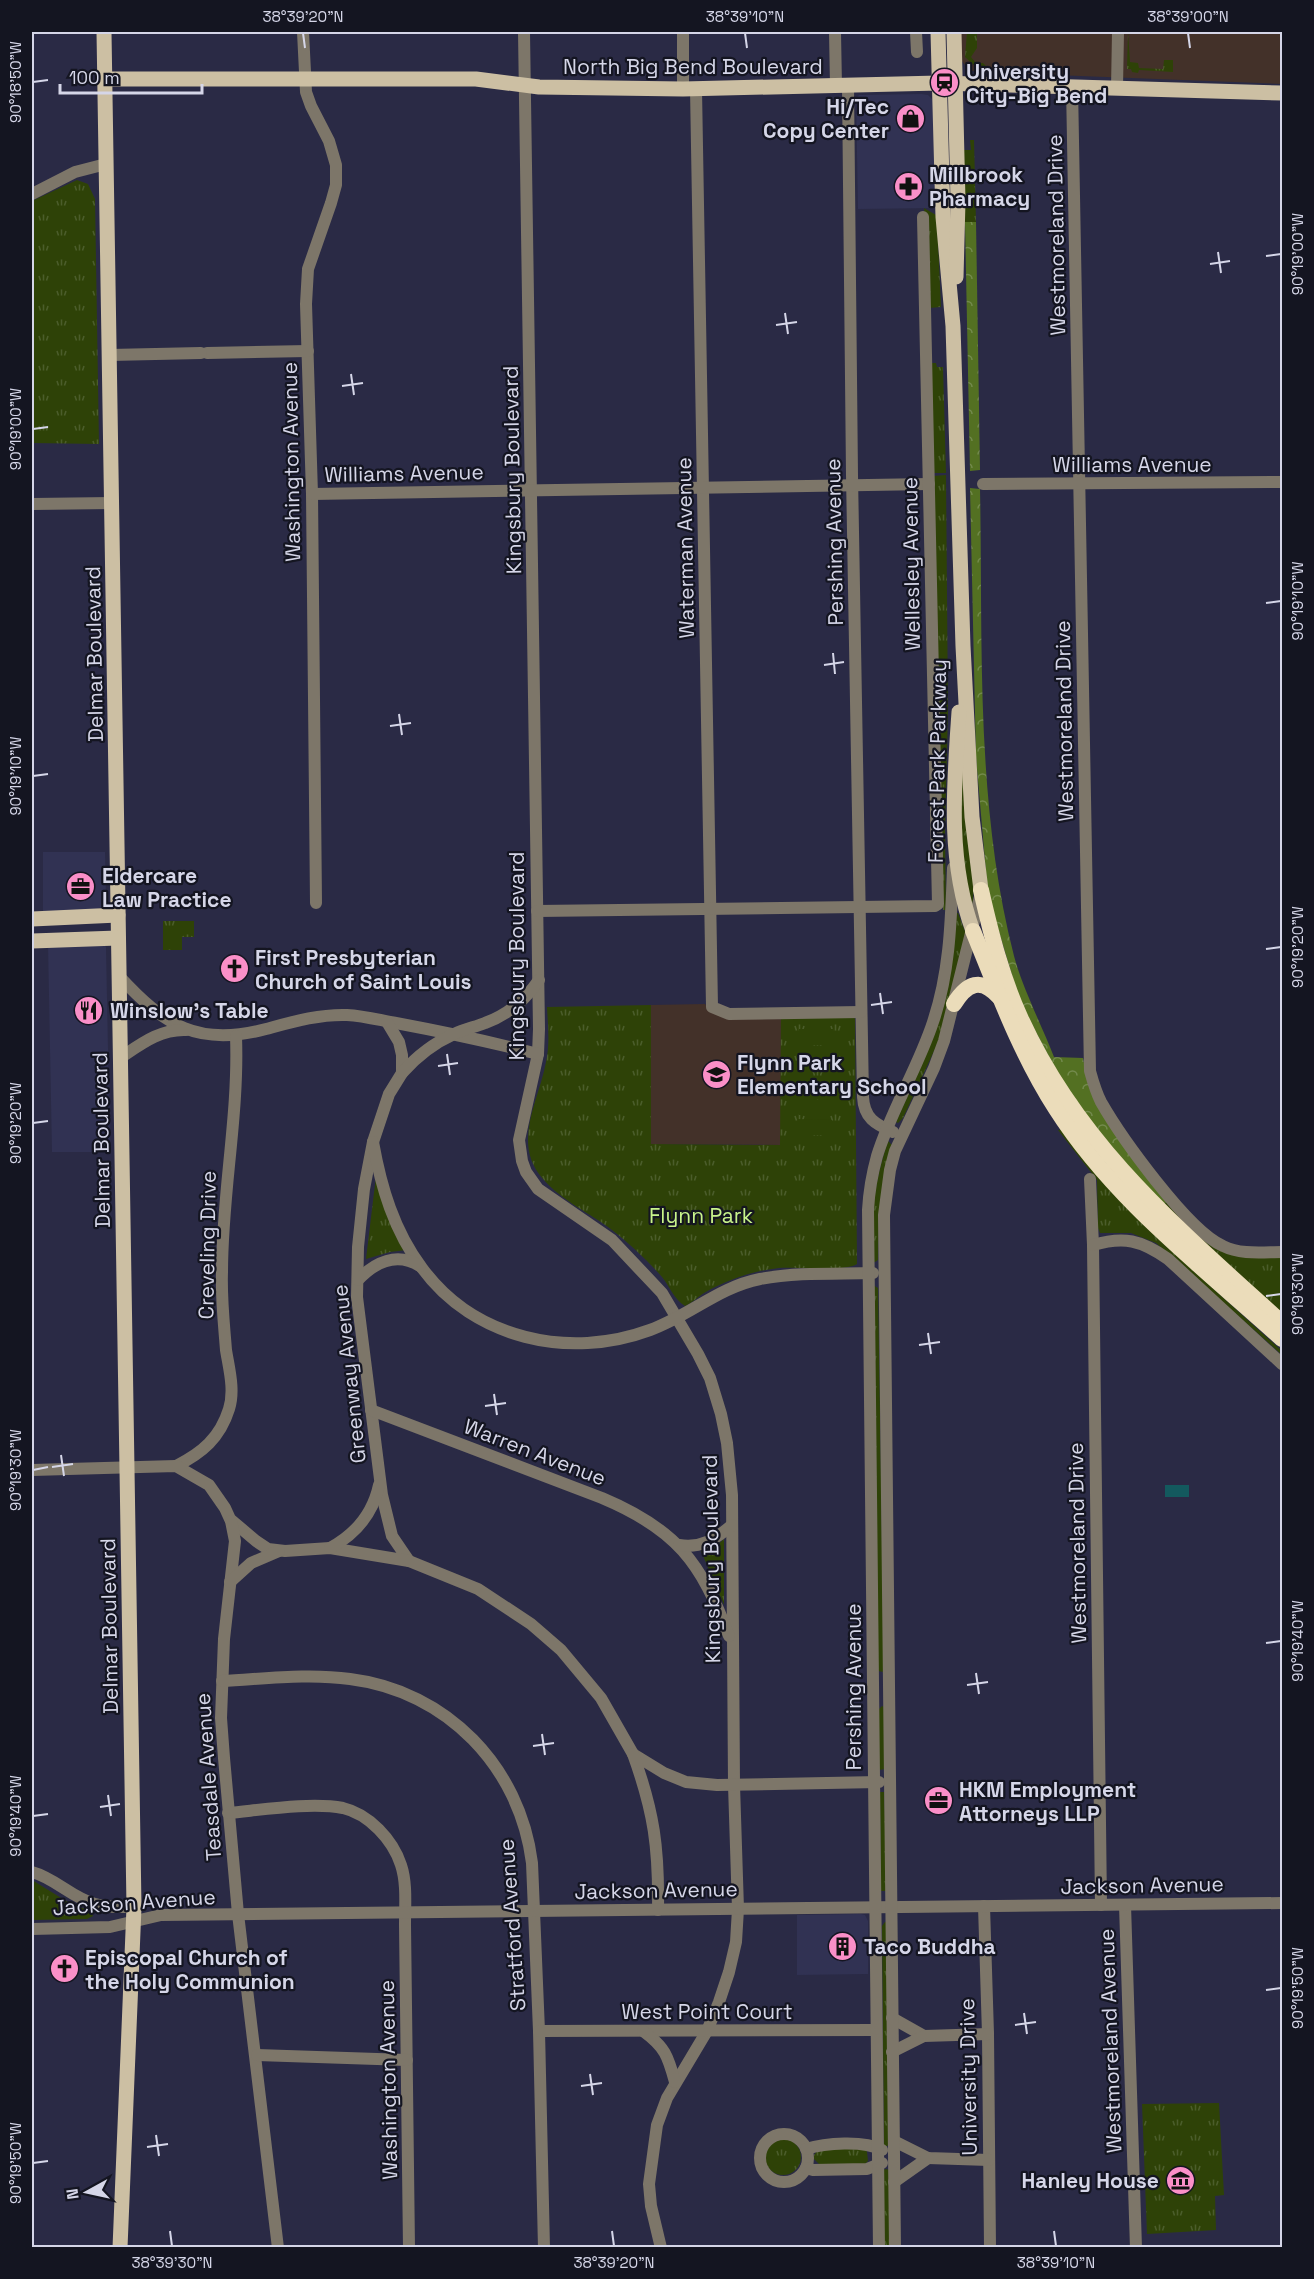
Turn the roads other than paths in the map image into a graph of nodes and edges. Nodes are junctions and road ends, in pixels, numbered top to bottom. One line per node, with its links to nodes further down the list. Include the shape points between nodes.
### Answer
1 (104, 32): 11 (main road, Delmar Boulevard)
2 (303, 32): 12 (street, Washington Avenue)
3 (524, 32): 17 (street, Kingsbury Boulevard)
4 (683, 32): 19 (street, Waterman Avenue)
5 (835, 32): 15 (street, Pershing Avenue)
6 (916, 32): 10 (street)
7 (938, 32): 13 (main road, Forest Park Parkway)
8 (954, 32): 14 (main road, Forest Park Parkway)
9 (1118, 32): 18 (street)
10 (917, 52)
11 (105, 80): 12 (main road, North Big Bend Boulevard); 21 (main road, Delmar Boulevard)
12 (304, 80): 17 (main road, North Big Bend Boulevard, via 476,79); 25 (street, Washington Avenue, via 336,165 332,203 308,269)
13 (939, 83): 14 (main road, North Big Bend Boulevard); 15 (main road, North Big Bend Boulevard); 24 (main road, Forest Park Parkway, via 943,209)
14 (955, 83): 16 (main road, North Big Bend Boulevard); 24 (main road, Forest Park Parkway, via 958,221)
15 (842, 86): 19 (main road, North Big Bend Boulevard); 31 (street, Pershing Avenue)
16 (1072, 86): 18 (main road, North Big Bend Boulevard); 30 (street, Westmoreland Drive)
17 (526, 87): 19 (main road, North Big Bend Boulevard); 33 (street, Kingsbury Boulevard)
18 (1117, 88): 20 (main road, North Big Bend Boulevard)
19 (690, 89): 32 (street, Waterman Avenue)
20 (1282, 93)
21 (106, 164): 22 (street, via 75,172); 26 (main road, Delmar Boulevard)
22 (32, 195)
23 (923, 217): 28 (street, Wellesley Avenue)
24 (953, 326): 39 (main road, Forest Park Parkway)
25 (308, 351): 26 (street); 34 (street, Washington Avenue)
26 (110, 355): 35 (main road, Delmar Boulevard)
27 (1282, 482): 30 (street, Williams Avenue)
28 (929, 484): 31 (street, Williams Avenue); 43 (street, Wellesley Avenue, via 938,904)
29 (983, 484): 30 (street, Williams Avenue)
30 (1080, 484): 68 (street, Westmoreland Drive, via 1090,1071 1101,1101 1141,1161 1209,1238 1244,1252)
31 (852, 486): 32 (street, Williams Avenue); 43 (street, Pershing Avenue)
32 (704, 489): 33 (street, Williams Avenue); 44 (street, Waterman Avenue)
33 (531, 490): 34 (street, Williams Avenue); 45 (street, Kingsbury Boulevard)
34 (312, 494): 42 (street, Washington Avenue)
35 (112, 503): 37 (street); 46 (main road, Delmar Boulevard)
36 (32, 504): 37 (street)
37 (46, 504): 38 (street)
38 (32, 511)
39 (963, 646): 40 (main road, Forest Park Parkway); 41 (main road, Forest Park Parkway, via 972,817)
40 (954, 851): 48 (main road, Forest Park Parkway, via 959,886); 63 (street, Pershing Avenue, via 949,949 942,992 918,1063)
41 (981, 890): 48 (street, Pershing Avenue); 74 (highway, Forest Park Parkway, via 1008,986 1036,1050 1071,1107 1112,1161 1152,1204)
42 (316, 903)
43 (861, 908): 44 (street, Wellesley Avenue); 55 (street, Pershing Avenue)
44 (711, 909): 45 (street, Wellesley Avenue); 55 (street, Waterman Avenue, via 712,1007 729,1014)
45 (537, 911): 52 (street, Kingsbury Boulevard)
46 (118, 915): 47 (main road); 49 (main road, Delmar Boulevard)
47 (32, 919)
48 (973, 931): 53 (highway, Forest Park Parkway); 54 (street, Pershing Avenue)
49 (118, 938): 50 (main road); 51 (main road, Delmar Boulevard)
50 (32, 940)
51 (119, 976): 57 (street, via 153,1009); 61 (main road, Delmar Boulevard)
52 (539, 980): 58 (street, via 523,999 500,1016); 60 (street, Kingsbury Boulevard)
53 (999, 997): 54 (highway, via 988,987 977,985 965,989); 75 (highway, Forest Park Parkway, via 1041,1084 1087,1151 1142,1212)
54 (954, 1004): 64 (street, Pershing Avenue, via 934,1068)
55 (861, 1012): 63 (street, Pershing Avenue, via 863,1105 871,1119)
56 (387, 1022): 58 (street); 59 (street, via 371,1017 326,1016); 62 (street, via 399,1042)
57 (187, 1030): 59 (street); 61 (street, via 153,1036)
58 (455, 1033): 60 (street); 62 (street, via 418,1056)
59 (236, 1036): 78 (street, Creveling Drive, via 236,1104 225,1194 222,1275 230,1405 216,1438)
60 (538, 1054): 73 (street, Kingsbury Boulevard, via 520,1128 519,1150 526,1172 538,1189 612,1240 662,1293)
61 (120, 1058): 79 (main road, Delmar Boulevard)
62 (402, 1072): 65 (street, Greenway Avenue, via 389,1094)
63 (887, 1129): 64 (street, Pershing Avenue); 70 (street, Pershing Avenue, via 870,1190)
64 (901, 1135): 71 (street, Pershing Avenue, via 886,1193)
65 (373, 1142): 69 (street, via 395,1223); 72 (street, Greenway Avenue, via 364,1189)
66 (1090, 1179): 67 (street, Westmoreland Drive)
67 (1093, 1245): 76 (street, via 1124,1239 1152,1248); 99 (street, Westmoreland Drive)
68 (1282, 1252)
69 (421, 1267): 72 (street, via 405,1259 389,1260 373,1266); 73 (street, via 448,1296 479,1318 502,1331 550,1343 628,1337)
70 (868, 1273): 71 (street); 73 (street, via 760,1279 730,1287); 93 (street, Pershing Avenue)
71 (884, 1273): 92 (street, Pershing Avenue)
72 (358, 1280): 77 (street, Greenway Avenue, via 361,1341)
73 (678, 1318): 83 (street, Kingsbury Boulevard, via 710,1378 721,1414 727,1443)
74 (1282, 1323)
75 (1282, 1339)
76 (1282, 1364)
77 (371, 1410): 81 (street, Greenway Avenue); 84 (street, Warren Avenue, via 631,1510)
78 (176, 1467): 79 (street); 82 (street, via 209,1485)
79 (128, 1469): 80 (street); 108 (main road, Delmar Boulevard)
80 (32, 1470)
81 (380, 1482): 85 (street, Greenway Avenue, via 364,1520 353,1533); 87 (street, Greenway Avenue, via 392,1536)
82 (230, 1520): 86 (street, via 255,1541); 88 (street, Teasdale Avenue, via 234,1542)
83 (732, 1525): 84 (street, via 710,1542); 89 (street, Kingsbury Boulevard)
84 (679, 1545): 89 (street, Warren Avenue, via 704,1578)
85 (330, 1548): 86 (street); 87 (street)
86 (279, 1551): 88 (street, via 251,1563)
87 (409, 1561): 91 (street, via 478,1589 531,1624 561,1650 601,1698)
88 (230, 1582): 90 (street, Teasdale Avenue)
89 (733, 1646): 94 (street, Kingsbury Boulevard)
90 (222, 1681): 95 (street, Teasdale Avenue); 106 (street, Stratford Avenue, via 321,1677 372,1682 422,1701 451,1720 477,1743 514,1798 529,1839)
91 (633, 1754): 94 (street, via 686,1782); 105 (street, via 656,1833)
92 (890, 1781): 93 (street); 102 (street, Pershing Avenue)
93 (873, 1782): 94 (street); 103 (street, Pershing Avenue)
94 (734, 1785): 104 (street, Kingsbury Boulevard)
95 (228, 1813): 107 (street, Washington Avenue, via 327,1806 362,1816 395,1851 404,1880); 109 (street, Teasdale Avenue)
96 (32, 1860): 97 (street)
97 (36, 1873): 108 (street, via 96,1905)
98 (1282, 1903): 100 (street, Jackson Avenue)
99 (1101, 1905): 100 (street, Jackson Avenue); 101 (street, Jackson Avenue)
100 (1125, 1905): 141 (street, Westmoreland Avenue)
101 (984, 1906): 102 (street, Jackson Avenue); 116 (street, University Drive)
102 (891, 1907): 103 (street, Jackson Avenue); 111 (street, Pershing Avenue)
103 (874, 1908): 104 (street, Jackson Avenue); 112 (street, Pershing Avenue)
104 (738, 1909): 105 (street, Jackson Avenue); 115 (street, Kingsbury Boulevard, via 729,1972)
105 (658, 1910): 106 (street, Jackson Avenue)
106 (534, 1911): 107 (street, Jackson Avenue); 113 (street, Stratford Avenue)
107 (405, 1912): 109 (street, Jackson Avenue); 120 (street, Washington Avenue)
108 (133, 1914): 109 (street, Jackson Avenue); 110 (street, Jackson Avenue, via 110,1927); 132 (main road, Delmar Boulevard)
109 (238, 1914): 119 (street, Teasdale Avenue)
110 (32, 1929)
111 (892, 2018): 117 (street); 118 (street, Pershing Avenue)
112 (876, 2030): 115 (street, West Point Court); 123 (street, Pershing Avenue)
113 (539, 2031): 114 (street, West Point Court); 135 (street, Stratford Avenue)
114 (643, 2031): 115 (street, West Point Court); 121 (street, via 659,2042)
115 (707, 2031): 121 (street, Kingsbury Boulevard)
116 (988, 2034): 117 (street); 127 (street, University Drive)
117 (924, 2036): 118 (street)
118 (892, 2052): 122 (street, Pershing Avenue)
119 (257, 2055): 120 (street); 133 (street, Teasdale Avenue)
120 (407, 2060): 134 (street, Washington Avenue)
121 (675, 2082): 131 (street, Kingsbury Boulevard, via 657,2125 651,2153 649,2184)
122 (894, 2141): 125 (street, Pershing Avenue); 126 (street)
123 (878, 2148): 124 (street, via 819,2145); 125 (street); 128 (street, Pershing Avenue)
124 (806, 2149): 129 (street); 129 (street, via 797,2138 779,2134 763,2146 761,2154 761,2165 774,2179 790,2181)
125 (894, 2157): 128 (street); 130 (street, Pershing Avenue)
126 (928, 2158): 127 (street); 130 (street)
127 (989, 2160): 140 (street, University Drive)
128 (878, 2166): 129 (street); 138 (street, Pershing Avenue)
129 (806, 2168)
130 (894, 2182): 139 (street, Pershing Avenue)
131 (657, 2227): 136 (street, Kingsbury Boulevard); 137 (street)
132 (120, 2247)
133 (278, 2247)
134 (409, 2247)
135 (544, 2247)
136 (661, 2247)
137 (669, 2247)
138 (879, 2247)
139 (895, 2247)
140 (990, 2247)
141 (1136, 2247)

